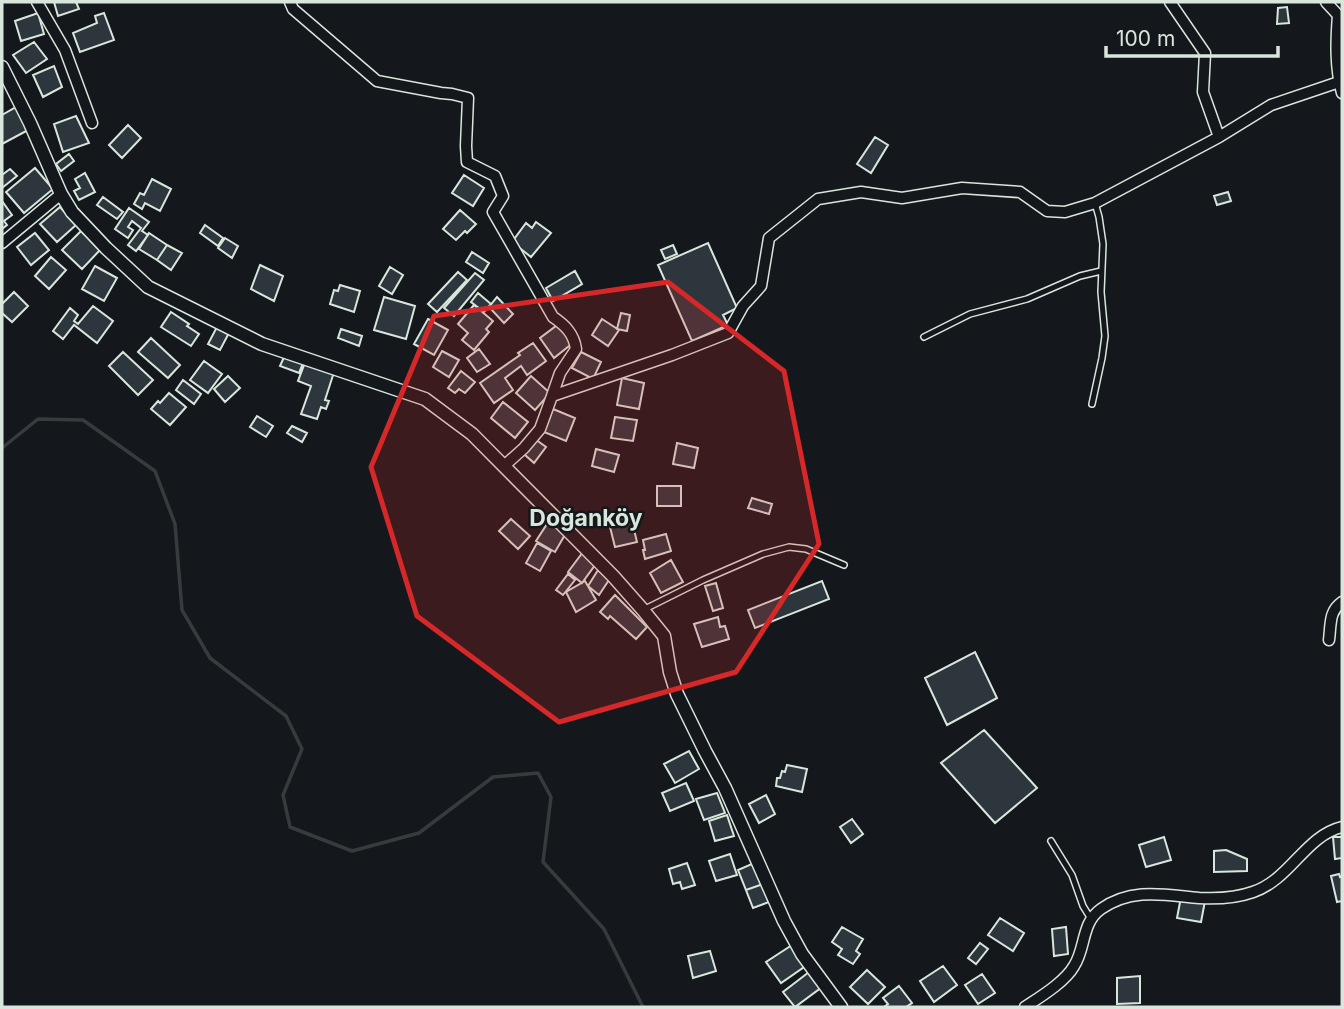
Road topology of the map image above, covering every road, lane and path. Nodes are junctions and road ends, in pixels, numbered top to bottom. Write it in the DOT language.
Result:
graph roads {
  1 [pos="37,2"];
  2 [pos="290,2"];
  3 [pos="1170,2"];
  4 [pos="1326,2"];
  5 [pos="1340,14"];
  6 [pos="2,67"];
  7 [pos="1341,87"];
  8 [pos="92,123"];
  9 [pos="1219,137"];
  10 [pos="61,194"];
  11 [pos="1095,203"];
  12 [pos="2,243"];
  13 [pos="1101,271"];
  14 [pos="923,337"];
  15 [pos="552,396"];
  16 [pos="1092,404"];
  17 [pos="504,466"];
  18 [pos="844,565"];
  19 [pos="1342,602"];
  20 [pos="643,610"];
  21 [pos="1329,640"];
  22 [pos="1342,827"];
  23 [pos="1051,841"];
  24 [pos="1091,919"];
  25 [pos="841,1007"];
  26 [pos="1025,1007"];
  1 -- 8 [label="street"];
  2 -- 15 [label="street"];
  3 -- 9 [label="street"];
  4 -- 5 [label="street"];
  5 -- 7 [label="street"];
  6 -- 10 [label="street"];
  7 -- 9 [label="street"];
  9 -- 11 [label="street"];
  10 -- 12 [label="street"];
  10 -- 17 [label="street"];
  11 -- 13 [label="lane"];
  11 -- 15 [label="street"];
  13 -- 14 [label="lane"];
  13 -- 16 [label="lane"];
  15 -- 17 [label="street"];
  17 -- 20 [label="street"];
  18 -- 20 [label="lane"];
  19 -- 21 [label="street"];
  20 -- 25 [label="street"];
  22 -- 24 [label="street"];
  23 -- 24 [label="lane"];
  24 -- 26 [label="street"];
}
